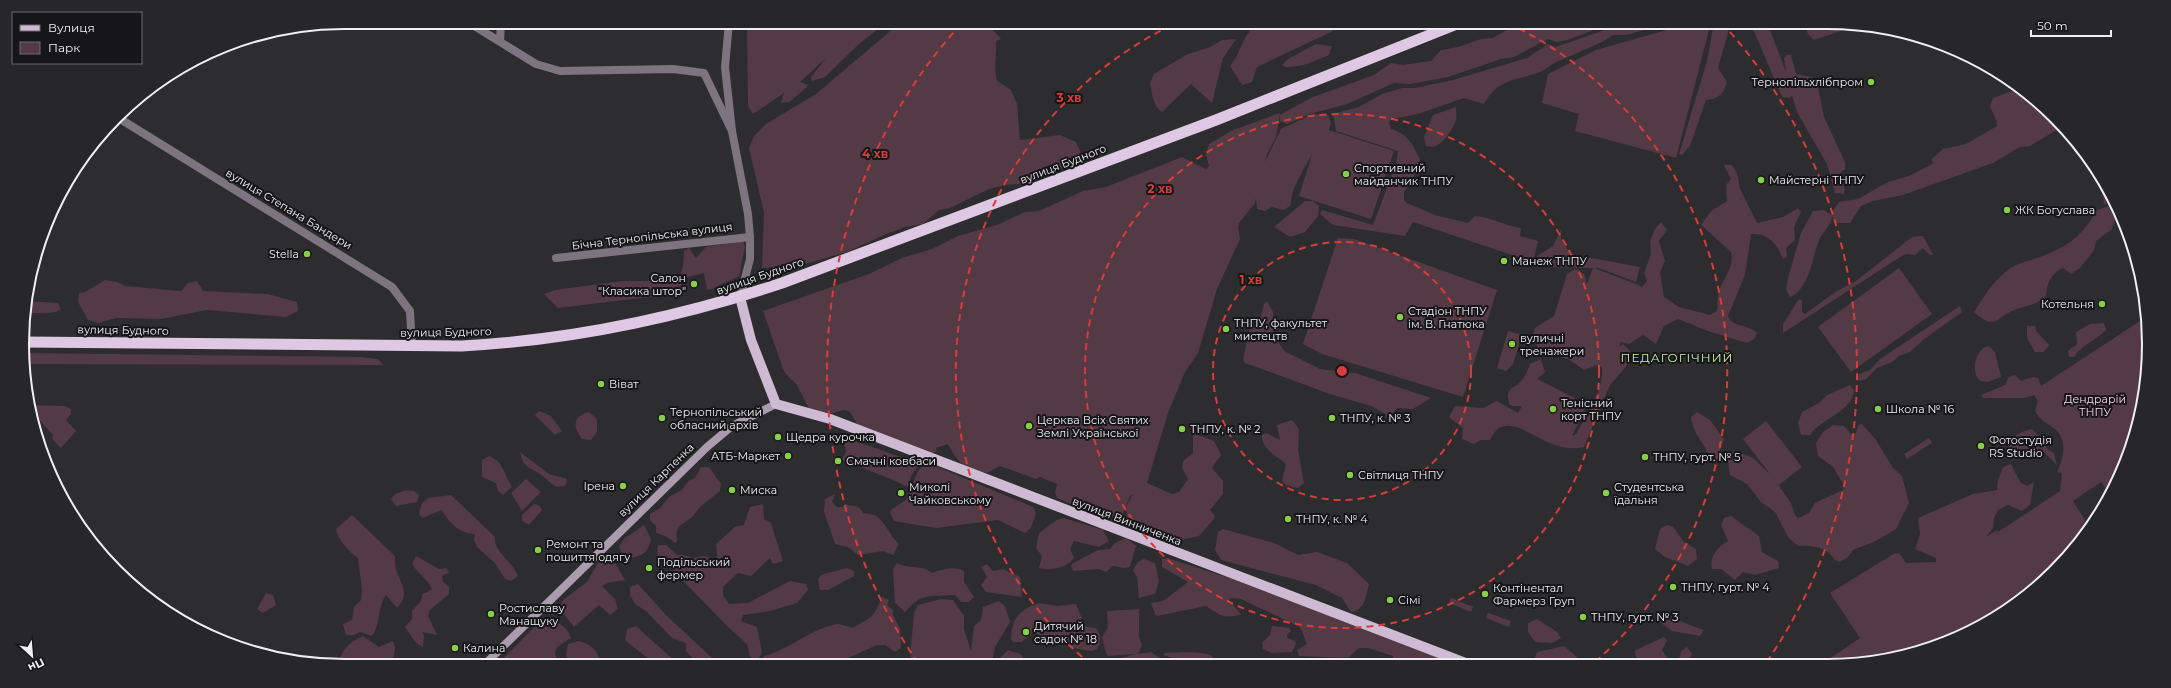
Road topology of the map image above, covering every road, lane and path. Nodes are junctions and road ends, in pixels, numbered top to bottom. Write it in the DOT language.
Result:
graph roads {
  1 [pos="480,29"];
  2 [pos="501,29"];
  3 [pos="728,29"];
  4 [pos="1444,29"];
  5 [pos="500,41"];
  6 [pos="122,120"];
  7 [pos="732,131"];
  8 [pos="750,237"];
  9 [pos="556,258"];
  10 [pos="740,297"];
  11 [pos="29,342"];
  12 [pos="412,346"];
  13 [pos="776,404"];
  14 [pos="489,659"];
  15 [pos="1455,659"];
  1 -- 5 [label="street"];
  2 -- 5 [label="street"];
  3 -- 7 [label="street"];
  4 -- 10 [label="highway, вулиця Будного"];
  5 -- 7 [label="street"];
  6 -- 12 [label="street, вулиця Степана Бандери"];
  7 -- 8 [label="street"];
  8 -- 9 [label="street, Бічна Тернопільська вулиця"];
  8 -- 10 [label="street"];
  10 -- 12 [label="highway, вулиця Будного"];
  10 -- 13 [label="main road"];
  11 -- 12 [label="highway, вулиця Будного"];
  13 -- 14 [label="main road, вулиця Карпенка"];
  13 -- 15 [label="main road, вулиця Винниченка"];
}
